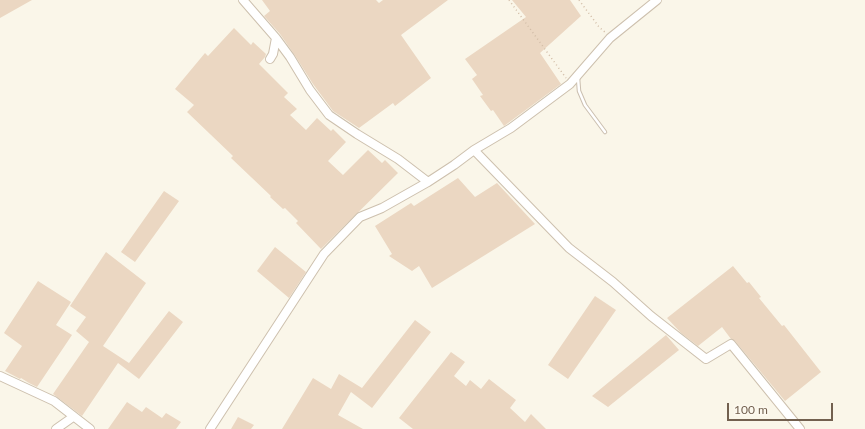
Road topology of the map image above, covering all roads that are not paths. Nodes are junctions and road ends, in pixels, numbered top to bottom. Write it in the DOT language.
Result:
graph roads {
  1 [pos="243,0"];
  2 [pos="657,0"];
  3 [pos="276,38"];
  4 [pos="270,59"];
  5 [pos="578,75"];
  6 [pos="605,132"];
  7 [pos="474,150"];
  8 [pos="428,182"];
  9 [pos="0,376"];
  10 [pos="73,417"];
  11 [pos="56,429"];
  12 [pos="90,429"];
  13 [pos="210,429"];
  14 [pos="800,429"];
  1 -- 3 [label="street"];
  2 -- 5 [label="street"];
  3 -- 4 [label="street"];
  3 -- 8 [label="street"];
  5 -- 6 [label="lane"];
  5 -- 7 [label="street"];
  7 -- 8 [label="street"];
  7 -- 14 [label="street"];
  8 -- 13 [label="street"];
  9 -- 10 [label="street"];
  10 -- 11 [label="street"];
  10 -- 12 [label="street"];
}
